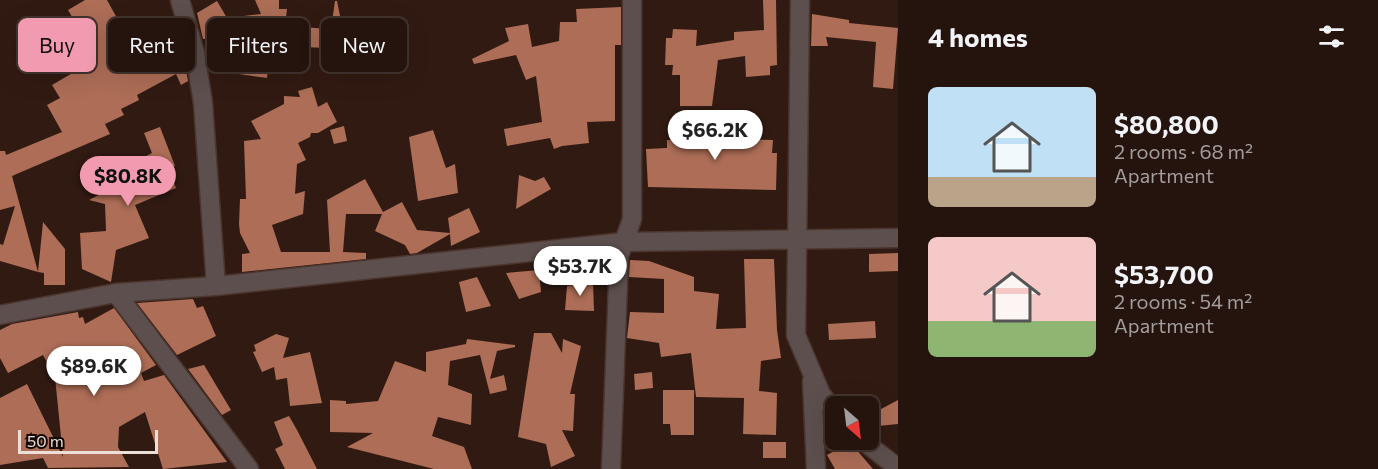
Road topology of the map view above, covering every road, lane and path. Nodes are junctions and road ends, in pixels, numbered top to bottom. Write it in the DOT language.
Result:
graph roads {
  1 [pos="180,0"];
  2 [pos="632,0"];
  3 [pos="800,0"];
  4 [pos="898,238"];
  5 [pos="796,240"];
  6 [pos="624,243"];
  7 [pos="216,286"];
  8 [pos="116,293"];
  9 [pos="0,315"];
  10 [pos="811,366"];
  11 [pos="825,399"];
  12 [pos="875,450"];
  13 [pos="898,468"];
  14 [pos="249,469"];
  15 [pos="610,469"];
  16 [pos="816,469"];
  1 -- 7 [label="street"];
  2 -- 6 [label="street"];
  3 -- 5 [label="street"];
  4 -- 5 [label="street"];
  5 -- 6 [label="street"];
  5 -- 10 [label="street"];
  6 -- 7 [label="street"];
  6 -- 15 [label="street"];
  7 -- 8 [label="street"];
  8 -- 9 [label="street"];
  8 -- 14 [label="street"];
  10 -- 11 [label="street"];
  10 -- 16 [label="street"];
  12 -- 13 [label="street"];
}
